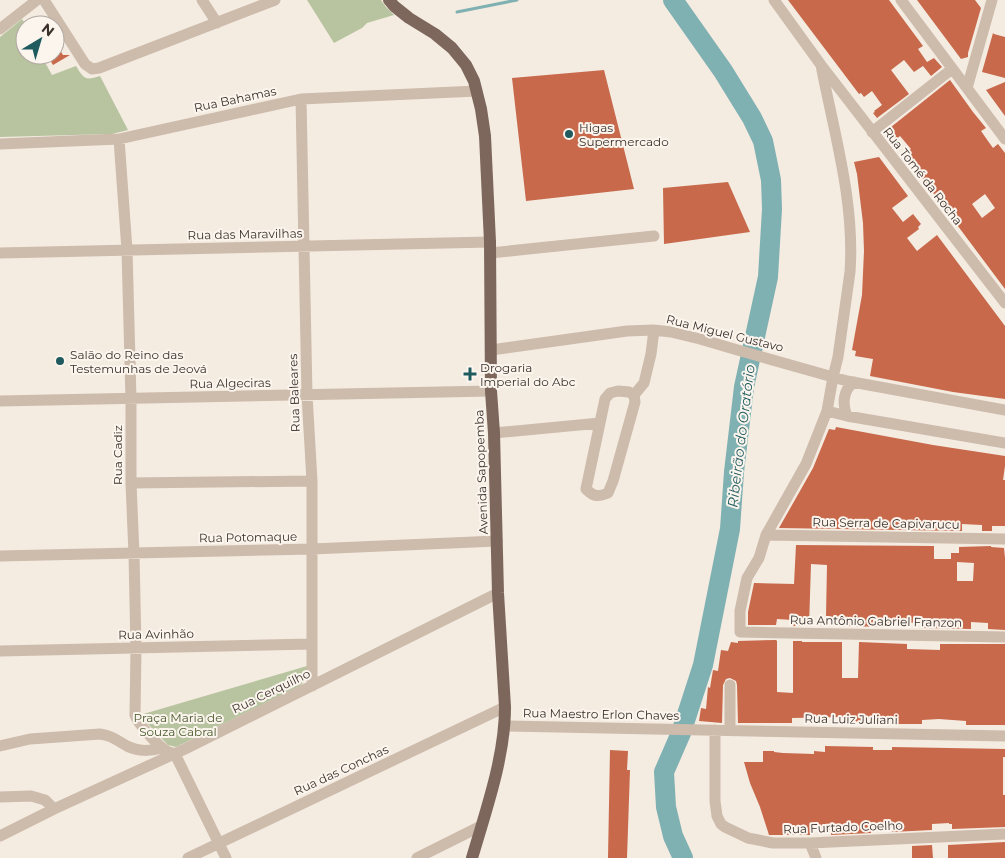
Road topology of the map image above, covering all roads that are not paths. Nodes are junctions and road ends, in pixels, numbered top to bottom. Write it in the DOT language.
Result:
graph roads {
  1 [pos="38,0"];
  2 [pos="44,0"];
  3 [pos="202,0"];
  4 [pos="275,0"];
  5 [pos="389,0"];
  6 [pos="774,0"];
  7 [pos="901,0"];
  8 [pos="992,0"];
  9 [pos="217,23"];
  10 [pos="0,29"];
  11 [pos="820,65"];
  12 [pos="952,69"];
  13 [pos="967,88"];
  14 [pos="477,91"];
  15 [pos="301,99"];
  16 [pos="872,132"];
  17 [pos="119,139"];
  18 [pos="1005,139"];
  19 [pos="0,144"];
  20 [pos="654,236"];
  21 [pos="304,246"];
  22 [pos="490,248"];
  23 [pos="127,250"];
  24 [pos="0,253"];
  25 [pos="1005,303"];
  26 [pos="654,330"];
  27 [pos="491,350"];
  28 [pos="833,377"];
  29 [pos="854,382"];
  30 [pos="491,391"];
  31 [pos="307,395"];
  32 [pos="634,395"];
  33 [pos="131,398"];
  34 [pos="0,401"];
  35 [pos="1005,410"];
  36 [pos="827,411"];
  37 [pos="847,416"];
  38 [pos="600,423"];
  39 [pos="494,433"];
  40 [pos="1005,443"];
  41 [pos="312,481"];
  42 [pos="131,483"];
  43 [pos="766,535"];
  44 [pos="1005,539"];
  45 [pos="497,541"];
  46 [pos="312,550"];
  47 [pos="134,554"];
  48 [pos="0,556"];
  49 [pos="498,594"];
  50 [pos="1005,637"];
  51 [pos="312,644"];
  52 [pos="136,648"];
  53 [pos="0,651"];
  54 [pos="730,685"];
  55 [pos="312,686"];
  56 [pos="505,707"];
  57 [pos="505,726"];
  58 [pos="696,730"];
  59 [pos="715,730"];
  60 [pos="730,730"];
  61 [pos="1005,736"];
  62 [pos="0,746"];
  63 [pos="163,748"];
  64 [pos="175,754"];
  65 [pos="0,797"];
  66 [pos="54,809"];
  67 [pos="482,826"];
  68 [pos="1005,834"];
  69 [pos="0,836"];
  70 [pos="219,843"];
  71 [pos="810,843"];
  72 [pos="188,858"];
  73 [pos="226,858"];
  74 [pos="417,858"];
  75 [pos="472,858"];
  76 [pos="816,858"];
  1 -- 10 [label="street"];
  2 -- 9 [label="street"];
  3 -- 9 [label="street"];
  4 -- 9 [label="street"];
  5 -- 14 [label="main road, Avenida Sapopemba"];
  6 -- 11 [label="street, Rua Tomé da Rocha"];
  7 -- 12 [label="street"];
  8 -- 13 [label="street"];
  11 -- 16 [label="street, Rua Tomé da Rocha"];
  11 -- 28 [label="street"];
  12 -- 13 [label="street"];
  12 -- 16 [label="street"];
  13 -- 18 [label="street"];
  14 -- 15 [label="street, Rua Bahamas"];
  14 -- 22 [label="main road, Avenida Sapopemba"];
  15 -- 17 [label="street, Rua Bahamas"];
  15 -- 21 [label="street, Rua Baleares"];
  16 -- 25 [label="street, Rua Tomé da Rocha"];
  17 -- 19 [label="street, Rua Bahamas"];
  17 -- 23 [label="street, Rua Cadiz"];
  20 -- 22 [label="street, Rua das Maravilhas"];
  21 -- 22 [label="street, Rua das Maravilhas"];
  21 -- 23 [label="street, Rua das Maravilhas"];
  21 -- 31 [label="street, Rua Baleares"];
  22 -- 27 [label="main road, Avenida Sapopemba"];
  23 -- 24 [label="street, Rua das Maravilhas"];
  23 -- 33 [label="street, Rua Cadiz"];
  26 -- 27 [label="street, Rua Miguel Gustavo"];
  26 -- 28 [label="street, Rua Miguel Gustavo"];
  26 -- 32 [label="street"];
  27 -- 30 [label="main road, Avenida Sapopemba"];
  28 -- 29 [label="street, Rua Miguel Gustavo"];
  28 -- 36 [label="street"];
  29 -- 35 [label="street, Rua Miguel Gustavo"];
  29 -- 37 [label="street"];
  30 -- 31 [label="street, Rua Algeciras"];
  30 -- 39 [label="main road, Avenida Sapopemba"];
  31 -- 33 [label="street, Rua Algeciras"];
  31 -- 41 [label="street, Rua Baleares"];
  32 -- 38 [label="street"];
  32 -- 38 [label="street"];
  33 -- 34 [label="street, Rua Algeciras"];
  33 -- 42 [label="street, Rua Cadiz"];
  36 -- 37 [label="street"];
  36 -- 43 [label="street"];
  37 -- 40 [label="street"];
  38 -- 39 [label="street"];
  39 -- 45 [label="main road, Avenida Sapopemba"];
  41 -- 42 [label="street"];
  41 -- 46 [label="street, Rua Baleares"];
  42 -- 47 [label="street, Rua Cadiz"];
  43 -- 44 [label="street, Rua Serra de Capivarucu"];
  43 -- 50 [label="street, Rua Antônio Gabriel Franzon"];
  45 -- 46 [label="street, Rua Potomaque"];
  45 -- 49 [label="main road, Avenida Sapopemba"];
  46 -- 47 [label="street, Rua Potomaque"];
  46 -- 51 [label="street, Rua Baleares"];
  47 -- 48 [label="street, Rua Potomaque"];
  47 -- 52 [label="street, Rua Cadiz"];
  49 -- 55 [label="street, Rua Cerquilho"];
  49 -- 56 [label="main road, Avenida Sapopemba"];
  51 -- 52 [label="street, Rua Avinhão"];
  51 -- 55 [label="street, Rua Baleares"];
  52 -- 53 [label="street, Rua Avinhão"];
  52 -- 63 [label="street, Rua Cadiz"];
  54 -- 60 [label="street"];
  55 -- 64 [label="street, Rua Cerquilho"];
  56 -- 57 [label="main road, Avenida Sapopemba"];
  56 -- 70 [label="street, Rua das Conchas"];
  57 -- 58 [label="street, Rua Maestro Erlon Chaves"];
  57 -- 67 [label="main road, Avenida Sapopemba"];
  58 -- 59 [label="street, Rua Luiz Juliani"];
  59 -- 60 [label="street, Rua Luiz Juliani"];
  59 -- 71 [label="street, Rua Furtado Coelho"];
  60 -- 61 [label="street, Rua Luiz Juliani"];
  62 -- 63 [label="street"];
  63 -- 64 [label="street, Rua Cadiz"];
  64 -- 66 [label="street, Rua Cerquilho"];
  64 -- 70 [label="street"];
  65 -- 66 [label="street"];
  66 -- 69 [label="street, Rua Cerquilho"];
  67 -- 74 [label="street"];
  67 -- 75 [label="main road, Avenida Sapopemba"];
  68 -- 71 [label="street, Rua Furtado Coelho"];
  70 -- 72 [label="street, Rua das Conchas"];
  70 -- 73 [label="street"];
  71 -- 76 [label="street"];
}
